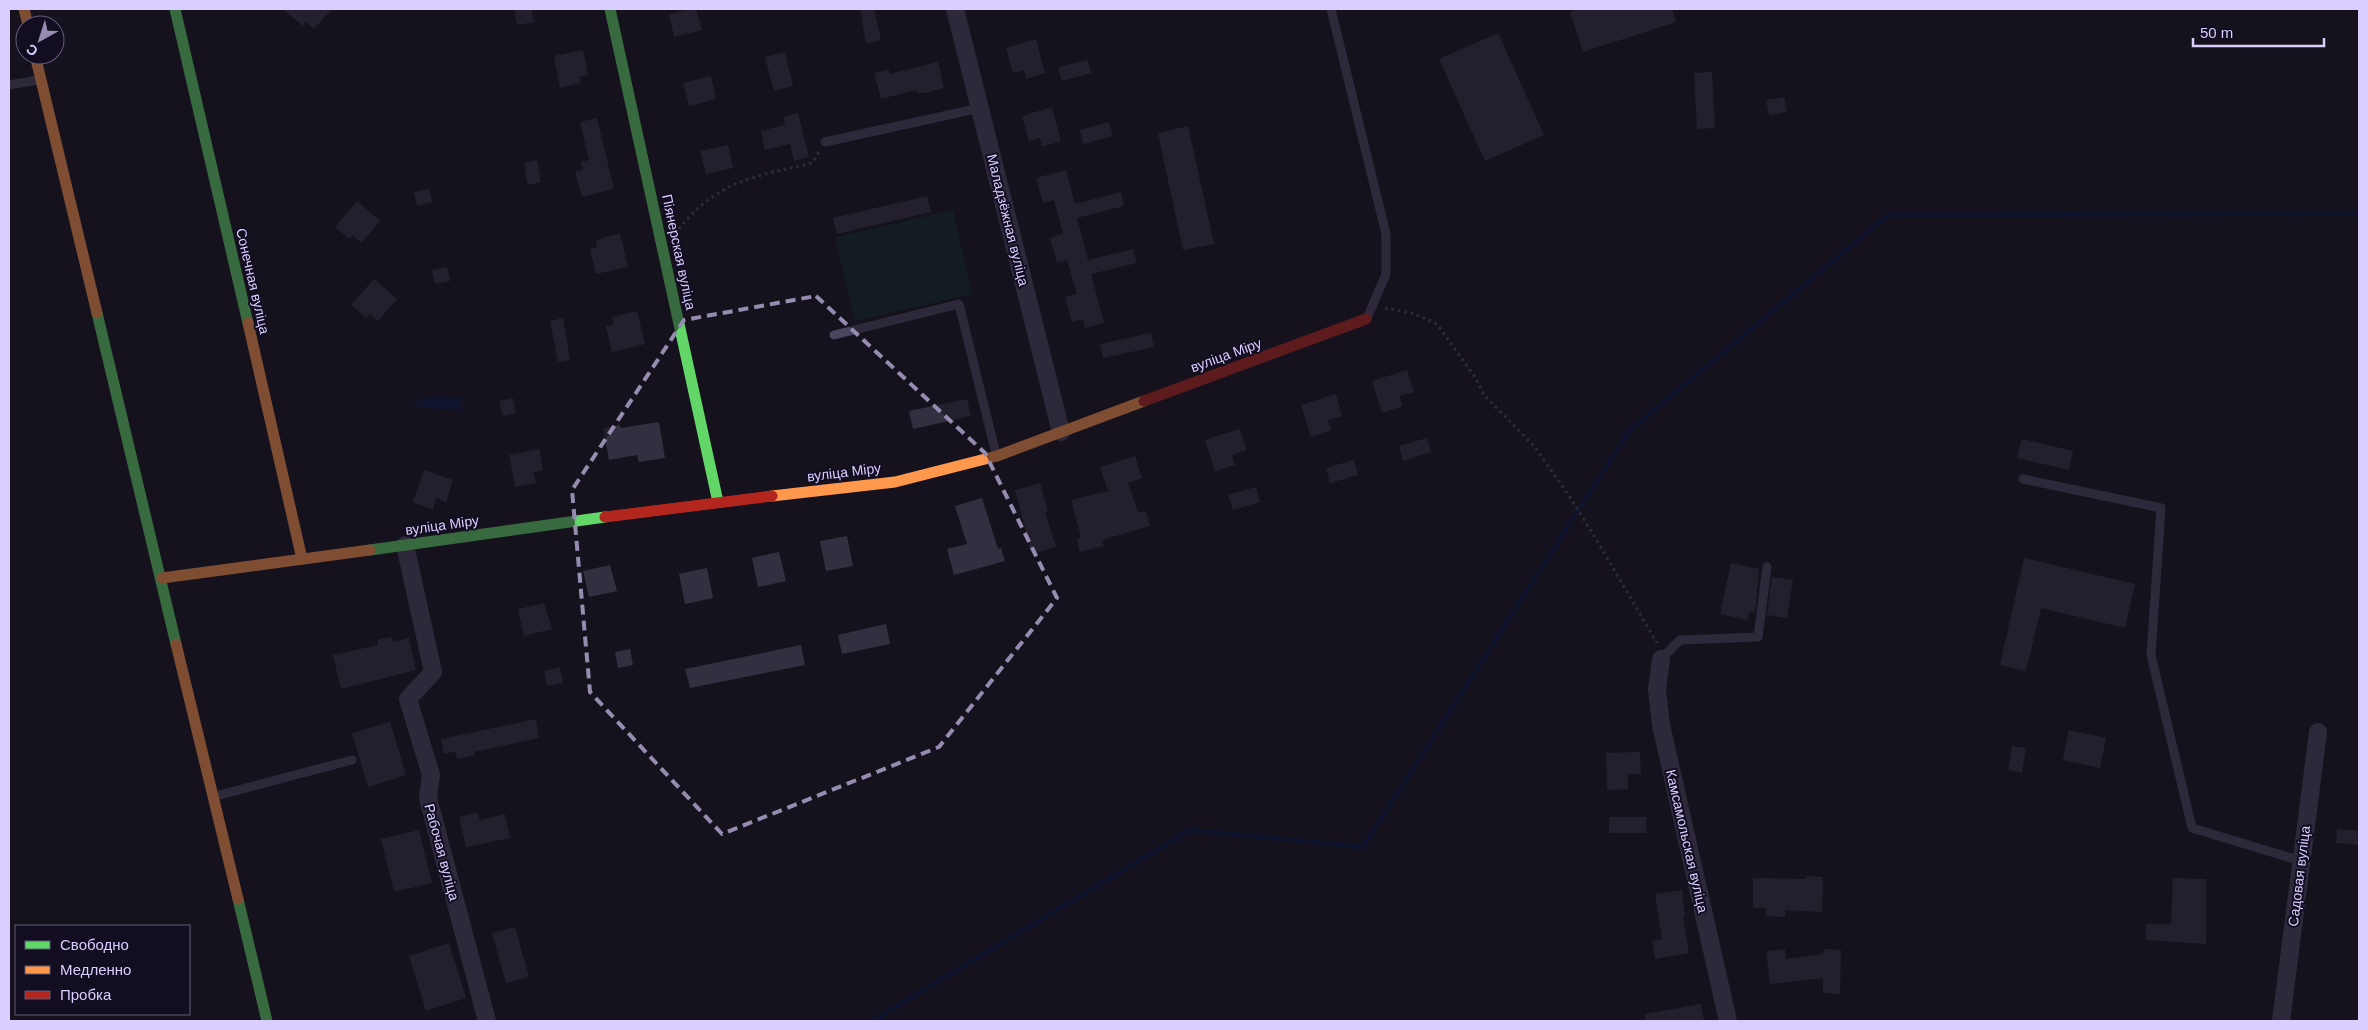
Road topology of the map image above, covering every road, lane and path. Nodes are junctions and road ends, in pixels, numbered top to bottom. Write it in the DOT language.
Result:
graph roads {
  1 [pos="175,9"];
  2 [pos="610,9"];
  3 [pos="955,9"];
  4 [pos="1331,9"];
  5 [pos="38,65"];
  6 [pos="41,79"];
  7 [pos="9,85"];
  8 [pos="980,108"];
  9 [pos="825,142"];
  10 [pos="664,253"];
  11 [pos="1372,305"];
  12 [pos="1366,319"];
  13 [pos="834,334"];
  14 [pos="1061,432"];
  15 [pos="997,456"];
  16 [pos="2023,479"];
  17 [pos="718,502"];
  18 [pos="405,545"];
  19 [pos="302,559"];
  20 [pos="1767,567"];
  21 [pos="162,578"];
  22 [pos="1661,659"];
  23 [pos="2318,732"];
  24 [pos="352,760"];
  25 [pos="213,797"];
  26 [pos="2301,861"];
  27 [pos="267,1021"];
  28 [pos="487,1021"];
  29 [pos="1728,1021"];
  30 [pos="2281,1021"];
  1 -- 19 [label="street, Сонечная вуліца"];
  2 -- 10 [label="street, Піянерская вуліца"];
  3 -- 8 [label="street, Маладзёжная вуліца"];
  4 -- 11 [label="lane"];
  5 -- 6 [label="street"];
  6 -- 7 [label="lane"];
  6 -- 21 [label="street"];
  8 -- 9 [label="lane"];
  8 -- 14 [label="street, Маладзёжная вуліца"];
  9 -- 10 [label="path"];
  10 -- 17 [label="street, Піянерская вуліца"];
  11 -- 12 [label="lane"];
  11 -- 22 [label="path"];
  12 -- 14 [label="street, вуліца Міру"];
  13 -- 15 [label="lane"];
  14 -- 15 [label="street, вуліца Міру"];
  15 -- 17 [label="street, вуліца Міру"];
  16 -- 26 [label="lane"];
  17 -- 18 [label="street, вуліца Міру"];
  18 -- 19 [label="street, вуліца Міру"];
  18 -- 28 [label="street, Рабочая вуліца"];
  19 -- 21 [label="street, вуліца Міру"];
  20 -- 22 [label="lane"];
  21 -- 25 [label="street"];
  22 -- 29 [label="street, Камсамольская вуліца"];
  23 -- 26 [label="street, Садовая вуліца"];
  24 -- 25 [label="lane"];
  25 -- 27 [label="street"];
  26 -- 30 [label="street, Садовая вуліца"];
}
